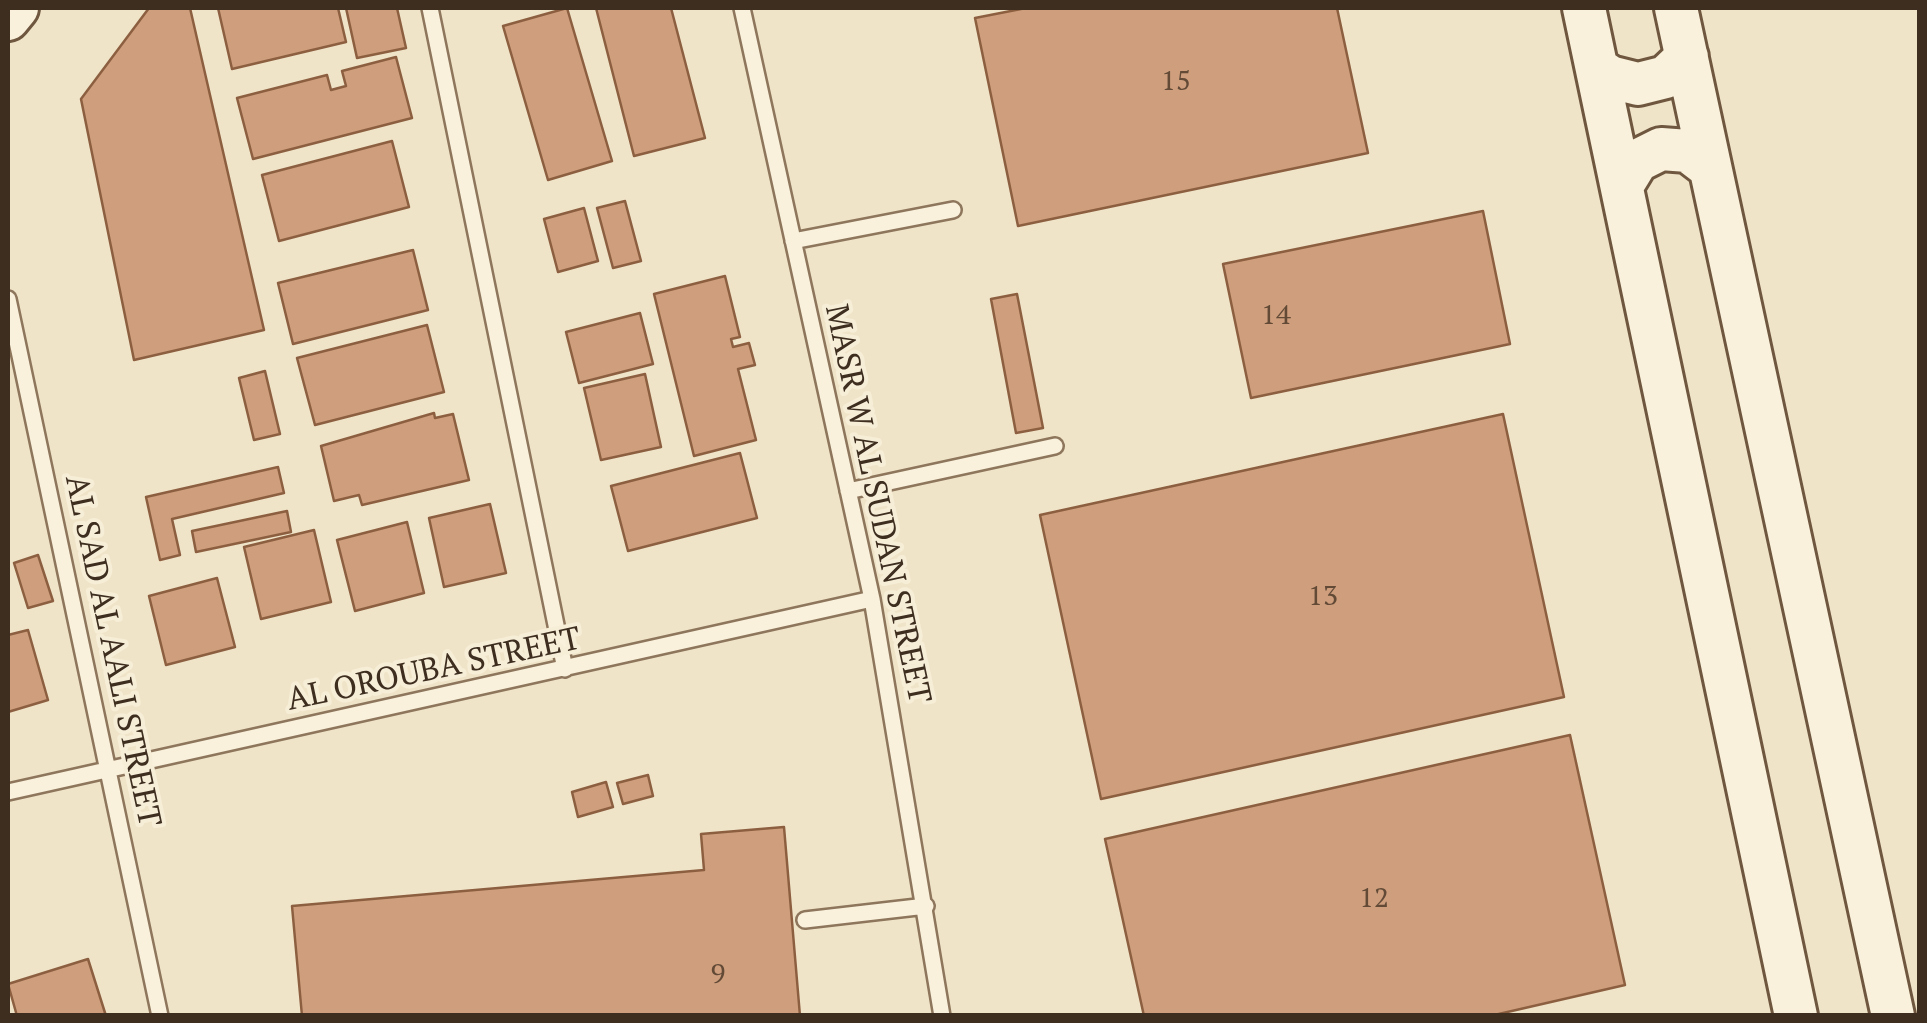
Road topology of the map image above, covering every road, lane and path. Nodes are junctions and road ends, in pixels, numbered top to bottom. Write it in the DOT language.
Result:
graph roads {
  1 [pos="17,8"];
  2 [pos="430,8"];
  3 [pos="742,8"];
  4 [pos="1584,8"];
  5 [pos="1676,8"];
  6 [pos="8,20"];
  7 [pos="1687,57"];
  8 [pos="1598,69"];
  9 [pos="1709,167"];
  10 [pos="1622,184"];
  11 [pos="954,210"];
  12 [pos="793,241"];
  13 [pos="8,298"];
  14 [pos="1055,446"];
  15 [pos="848,491"];
  16 [pos="872,599"];
  17 [pos="565,669"];
  18 [pos="110,769"];
  19 [pos="8,792"];
  20 [pos="926,906"];
  21 [pos="805,920"];
  22 [pos="160,1016"];
  23 [pos="942,1016"];
  24 [pos="1796,1016"];
  25 [pos="1893,1016"];
  1 -- 6 [label="street"];
  2 -- 17 [label="lane"];
  3 -- 12 [label="lane, MASR W AL SUDAN STREET"];
  4 -- 8 [label="street"];
  5 -- 7 [label="street"];
  7 -- 8 [label="street"];
  7 -- 9 [label="street"];
  8 -- 10 [label="street"];
  9 -- 10 [label="street"];
  9 -- 25 [label="street"];
  10 -- 24 [label="street"];
  11 -- 12 [label="lane"];
  12 -- 15 [label="lane, MASR W AL SUDAN STREET"];
  13 -- 18 [label="lane, AL SAD AL AALI STREET"];
  14 -- 15 [label="lane"];
  15 -- 16 [label="lane, MASR W AL SUDAN STREET"];
  16 -- 17 [label="lane, AL OROUBA STREET"];
  16 -- 20 [label="lane, MASR W AL SUDAN STREET"];
  17 -- 18 [label="lane, AL OROUBA STREET"];
  18 -- 19 [label="lane, AL OROUBA STREET"];
  18 -- 22 [label="lane, AL SAD AL AALI STREET"];
  20 -- 21 [label="lane"];
  20 -- 23 [label="lane, MASR W AL SUDAN STREET"];
}
